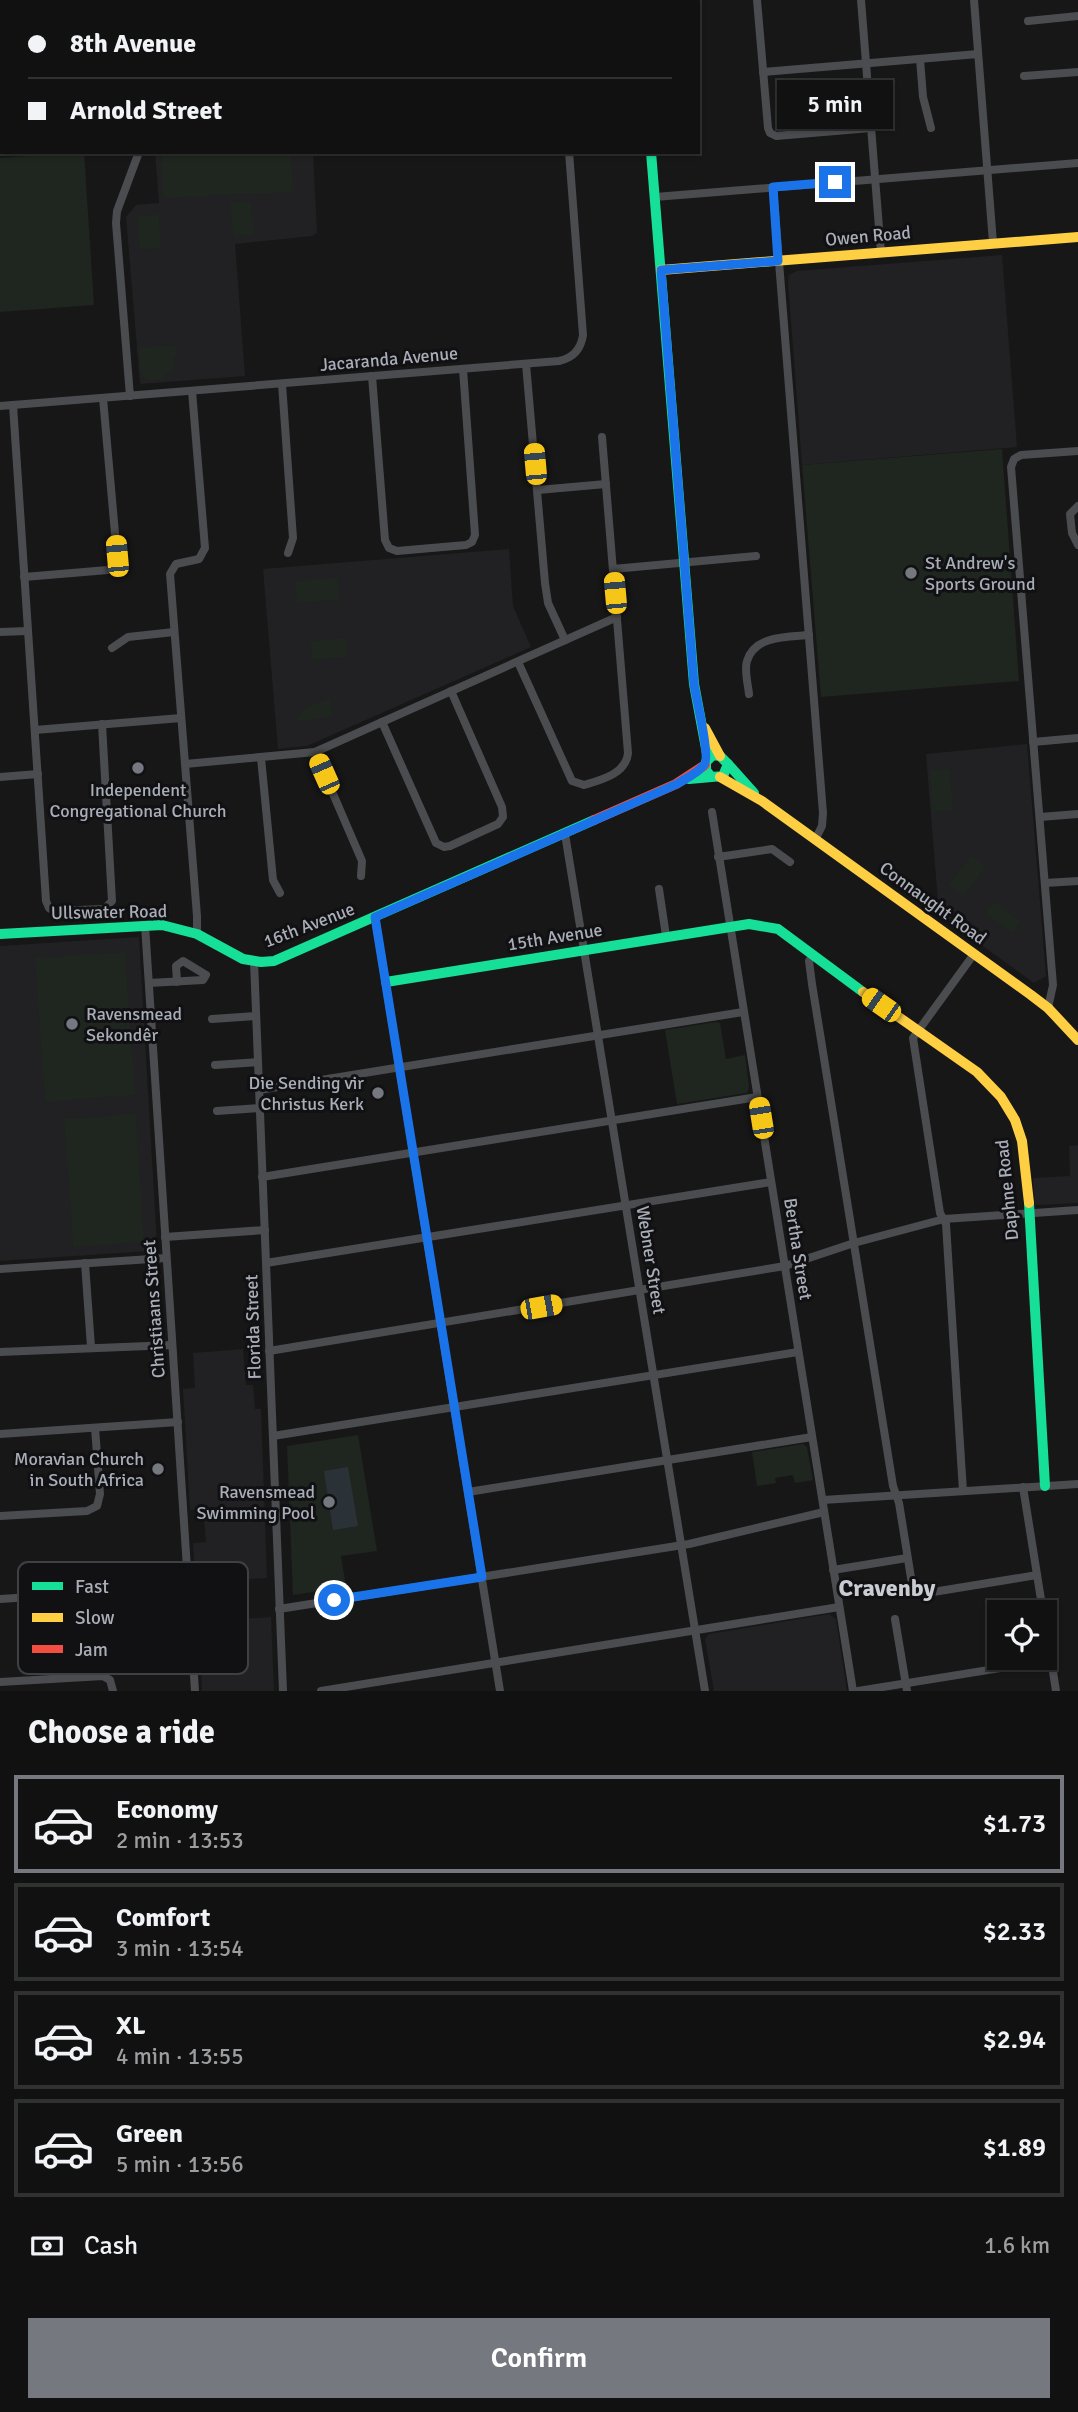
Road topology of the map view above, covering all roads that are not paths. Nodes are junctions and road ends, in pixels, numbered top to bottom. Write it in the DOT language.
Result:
graph roads {
  1 [pos="757,0"];
  2 [pos="861,0"];
  3 [pos="974,0"];
  4 [pos="1078,16"];
  5 [pos="1028,21"];
  6 [pos="978,54"];
  7 [pos="920,59"];
  8 [pos="866,63"];
  9 [pos="763,72"];
  10 [pos="1078,72"];
  11 [pos="1024,76"];
  12 [pos="871,128"];
  13 [pos="931,128"];
  14 [pos="138,154"];
  15 [pos="569,154"];
  16 [pos="651,154"];
  17 [pos="1078,163"];
  18 [pos="987,170"];
  19 [pos="876,180"];
  20 [pos="773,187"];
  21 [pos="655,197"];
  22 [pos="1078,237"];
  23 [pos="993,243"];
  24 [pos="881,253"];
  25 [pos="778,261"];
  26 [pos="661,270"];
  27 [pos="526,364"];
  28 [pos="463,369"];
  29 [pos="372,376"];
  30 [pos="282,384"];
  31 [pos="192,391"];
  32 [pos="130,396"];
  33 [pos="103,398"];
  34 [pos="13,405"];
  35 [pos="0,406"];
  36 [pos="602,437"];
  37 [pos="1078,451"];
  38 [pos="606,484"];
  39 [pos="538,489"];
  40 [pos="1078,506"];
  41 [pos="1078,545"];
  42 [pos="288,554"];
  43 [pos="756,556"];
  44 [pos="684,562"];
  45 [pos="613,569"];
  46 [pos="24,577"];
  47 [pos="617,617"];
  48 [pos="28,631"];
  49 [pos="0,632"];
  50 [pos="174,632"];
  51 [pos="809,635"];
  52 [pos="565,640"];
  53 [pos="112,648"];
  54 [pos="518,662"];
  55 [pos="451,691"];
  56 [pos="749,694"];
  57 [pos="181,718"];
  58 [pos="700,719"];
  59 [pos="382,722"];
  60 [pos="102,724"];
  61 [pos="35,730"];
  62 [pos="1078,738"];
  63 [pos="1033,742"];
  64 [pos="315,752"];
  65 [pos="261,758"];
  66 [pos="724,760"];
  67 [pos="706,762"];
  68 [pos="185,764"];
  69 [pos="38,774"];
  70 [pos="0,777"];
  71 [pos="716,777"];
  72 [pos="682,781"];
  73 [pos="762,801"];
  74 [pos="712,812"];
  75 [pos="1078,814"];
  76 [pos="1040,817"];
  77 [pos="565,834"];
  78 [pos="815,839"];
  79 [pos="718,857"];
  80 [pos="790,862"];
  81 [pos="361,876"];
  82 [pos="1078,881"];
  83 [pos="1045,883"];
  84 [pos="659,889"];
  85 [pos="280,893"];
  86 [pos="375,917"];
  87 [pos="145,925"];
  88 [pos="730,927"];
  89 [pos="0,934"];
  90 [pos="197,934"];
  91 [pos="666,936"];
  92 [pos="585,950"];
  93 [pos="974,954"];
  94 [pos="813,955"];
  95 [pos="254,961"];
  96 [pos="177,982"];
  97 [pos="386,982"];
  98 [pos="149,983"];
  99 [pos="1048,1009"];
  100 [pos="743,1012"];
  101 [pos="256,1016"];
  102 [pos="212,1018"];
  103 [pos="918,1031"];
  104 [pos="599,1035"];
  105 [pos="1078,1040"];
  106 [pos="258,1062"];
  107 [pos="215,1065"];
  108 [pos="400,1068"];
  109 [pos="259,1090"];
  110 [pos="758,1097"];
  111 [pos="260,1108"];
  112 [pos="217,1111"];
  113 [pos="613,1120"];
  114 [pos="413,1152"];
  115 [pos="262,1177"];
  116 [pos="771,1182"];
  117 [pos="626,1205"];
  118 [pos="1078,1210"];
  119 [pos="1029,1213"];
  120 [pos="944,1219"];
  121 [pos="265,1230"];
  122 [pos="165,1237"];
  123 [pos="427,1237"];
  124 [pos="854,1243"];
  125 [pos="166,1258"];
  126 [pos="85,1263"];
  127 [pos="266,1263"];
  128 [pos="785,1266"];
  129 [pos="0,1269"];
  130 [pos="640,1290"];
  131 [pos="441,1324"];
  132 [pos="172,1345"];
  133 [pos="91,1348"];
  134 [pos="269,1351"];
  135 [pos="0,1352"];
  136 [pos="798,1352"];
  137 [pos="654,1376"];
  138 [pos="454,1407"];
  139 [pos="178,1422"];
  140 [pos="95,1428"];
  141 [pos="0,1434"];
  142 [pos="273,1436"];
  143 [pos="813,1437"];
  144 [pos="668,1460"];
  145 [pos="1078,1484"];
  146 [pos="1045,1486"];
  147 [pos="1023,1488"];
  148 [pos="963,1491"];
  149 [pos="468,1492"];
  150 [pos="896,1496"];
  151 [pos="823,1500"];
  152 [pos="824,1512"];
  153 [pos="0,1516"];
  154 [pos="681,1545"];
  155 [pos="908,1558"];
  156 [pos="187,1562"];
  157 [pos="834,1570"];
  158 [pos="1037,1575"];
  159 [pos="482,1577"];
  160 [pos="18,1599"];
  161 [pos="0,1600"];
  162 [pos="1041,1600"];
  163 [pos="839,1607"];
  164 [pos="279,1609"];
  165 [pos="895,1619"];
  166 [pos="695,1630"];
  167 [pos="496,1663"];
  168 [pos="997,1670"];
  169 [pos="1053,1670"];
  170 [pos="0,1682"];
  171 [pos="906,1687"];
  172 [pos="113,1691"];
  173 [pos="282,1691"];
  174 [pos="321,1691"];
  175 [pos="500,1691"];
  176 [pos="705,1691"];
  177 [pos="853,1691"];
  178 [pos="859,1691"];
  179 [pos="1056,1691"];
  1 -- 9 [label="street"];
  2 -- 8 [label="street"];
  3 -- 6 [label="street"];
  4 -- 5 [label="street"];
  6 -- 7 [label="street"];
  6 -- 18 [label="street"];
  7 -- 8 [label="street"];
  7 -- 13 [label="street"];
  8 -- 9 [label="street"];
  8 -- 12 [label="street"];
  9 -- 12 [label="street"];
  10 -- 11 [label="street"];
  12 -- 19 [label="street"];
  14 -- 32 [label="street"];
  15 -- 27 [label="street, Jacaranda Avenue"];
  16 -- 21 [label="street, Connaught Road"];
  17 -- 18 [label="street"];
  18 -- 19 [label="street"];
  18 -- 23 [label="street"];
  19 -- 20 [label="street"];
  19 -- 24 [label="street"];
  20 -- 21 [label="street"];
  20 -- 25 [label="street"];
  21 -- 26 [label="street, Connaught Road"];
  22 -- 23 [label="street, Owen Road"];
  23 -- 24 [label="street, Owen Road"];
  24 -- 25 [label="street, Owen Road"];
  25 -- 26 [label="street, Owen Road"];
  25 -- 51 [label="street"];
  26 -- 44 [label="street, Connaught Road"];
  27 -- 28 [label="street, Jacaranda Avenue"];
  27 -- 39 [label="street"];
  28 -- 29 [label="street, Jacaranda Avenue"];
  28 -- 29 [label="street"];
  29 -- 30 [label="street, Jacaranda Avenue"];
  30 -- 31 [label="street, Jacaranda Avenue"];
  30 -- 42 [label="street"];
  31 -- 32 [label="street, Jacaranda Avenue"];
  31 -- 50 [label="street"];
  32 -- 33 [label="street, Jacaranda Avenue"];
  33 -- 34 [label="street, Jacaranda Avenue"];
  33 -- 46 [label="street"];
  34 -- 35 [label="street, Jacaranda Avenue"];
  34 -- 46 [label="street"];
  36 -- 38 [label="street"];
  37 -- 63 [label="street"];
  38 -- 39 [label="street"];
  38 -- 45 [label="street"];
  39 -- 52 [label="street"];
  40 -- 41 [label="street"];
  43 -- 44 [label="street"];
  44 -- 45 [label="street"];
  44 -- 58 [label="street, Connaught Road"];
  45 -- 47 [label="street"];
  46 -- 48 [label="street"];
  47 -- 52 [label="street"];
  47 -- 54 [label="street"];
  48 -- 49 [label="street"];
  48 -- 61 [label="street"];
  50 -- 53 [label="street"];
  50 -- 57 [label="street"];
  51 -- 56 [label="street"];
  51 -- 78 [label="street"];
  52 -- 54 [label="street"];
  54 -- 55 [label="street"];
  55 -- 59 [label="street"];
  55 -- 59 [label="street"];
  57 -- 60 [label="street"];
  57 -- 68 [label="street"];
  58 -- 66 [label="street, Connaught Road"];
  58 -- 67 [label="street, Connaught Road"];
  59 -- 64 [label="street"];
  60 -- 61 [label="street"];
  60 -- 69 [label="street"];
  61 -- 69 [label="street"];
  62 -- 63 [label="street"];
  63 -- 76 [label="street"];
  64 -- 65 [label="street"];
  64 -- 81 [label="street"];
  65 -- 68 [label="street"];
  65 -- 85 [label="street"];
  66 -- 67 [label="street"];
  66 -- 71 [label="street"];
  66 -- 73 [label="street, Connaught Road"];
  67 -- 71 [label="street"];
  67 -- 72 [label="street, 16th Avenue"];
  68 -- 90 [label="street"];
  69 -- 70 [label="street"];
  71 -- 72 [label="street, 16th Avenue"];
  71 -- 73 [label="street, Connaught Road"];
  72 -- 77 [label="street, 16th Avenue"];
  73 -- 78 [label="street, Connaught Road"];
  74 -- 79 [label="street, Bertha Street"];
  75 -- 76 [label="street"];
  76 -- 83 [label="street"];
  77 -- 86 [label="street, 16th Avenue"];
  77 -- 92 [label="street, Webner Street"];
  78 -- 93 [label="street, Connaught Road"];
  79 -- 80 [label="street"];
  79 -- 88 [label="street, Bertha Street"];
  82 -- 83 [label="street"];
  83 -- 99 [label="street"];
  84 -- 91 [label="street"];
  86 -- 95 [label="street, 16th Avenue"];
  86 -- 97 [label="street"];
  87 -- 89 [label="street, Ullswater Road"];
  87 -- 90 [label="street, Ullswater Road"];
  87 -- 98 [label="street, Christiaans Street"];
  88 -- 91 [label="street, 15th Avenue"];
  88 -- 94 [label="street, Daphne Road"];
  88 -- 100 [label="street, Bertha Street"];
  90 -- 95 [label="street, Ullswater Road"];
  91 -- 92 [label="street, 15th Avenue"];
  92 -- 97 [label="street, 15th Avenue"];
  92 -- 104 [label="street, Webner Street"];
  93 -- 99 [label="street, Connaught Road"];
  93 -- 103 [label="street"];
  94 -- 103 [label="street, Daphne Road"];
  94 -- 124 [label="street"];
  95 -- 101 [label="street, Florida Street"];
  96 -- 98 [label="street"];
  97 -- 108 [label="street"];
  98 -- 122 [label="street, Christiaans Street"];
  99 -- 105 [label="street, Connaught Road"];
  100 -- 104 [label="street"];
  100 -- 110 [label="street, Bertha Street"];
  101 -- 102 [label="street"];
  101 -- 106 [label="street, Florida Street"];
  103 -- 119 [label="street, Daphne Road"];
  103 -- 120 [label="street"];
  104 -- 108 [label="street"];
  104 -- 113 [label="street, Webner Street"];
  106 -- 107 [label="street"];
  106 -- 109 [label="street, Florida Street"];
  108 -- 109 [label="street"];
  108 -- 114 [label="street"];
  109 -- 111 [label="street, Florida Street"];
  110 -- 113 [label="street"];
  110 -- 116 [label="street, Bertha Street"];
  111 -- 112 [label="street"];
  111 -- 115 [label="street, Florida Street"];
  113 -- 114 [label="street"];
  113 -- 117 [label="street, Webner Street"];
  114 -- 115 [label="street"];
  114 -- 123 [label="street"];
  115 -- 121 [label="street, Florida Street"];
  116 -- 117 [label="street"];
  116 -- 128 [label="street, Bertha Street"];
  117 -- 123 [label="street"];
  117 -- 130 [label="street, Webner Street"];
  118 -- 119 [label="street"];
  119 -- 120 [label="street"];
  119 -- 146 [label="street, Daphne Road"];
  120 -- 124 [label="street"];
  120 -- 148 [label="street"];
  121 -- 122 [label="street"];
  121 -- 127 [label="street, Florida Street"];
  122 -- 125 [label="street, Christiaans Street"];
  123 -- 127 [label="street"];
  123 -- 131 [label="street"];
  124 -- 128 [label="street"];
  124 -- 150 [label="street"];
  125 -- 126 [label="street"];
  125 -- 132 [label="street, Christiaans Street"];
  126 -- 129 [label="street"];
  126 -- 133 [label="street"];
  127 -- 134 [label="street, Florida Street"];
  128 -- 130 [label="street"];
  128 -- 136 [label="street, Bertha Street"];
  130 -- 131 [label="street"];
  130 -- 137 [label="street, Webner Street"];
  131 -- 134 [label="street"];
  131 -- 138 [label="street"];
  132 -- 133 [label="street"];
  132 -- 139 [label="street, Christiaans Street"];
  133 -- 135 [label="street"];
  134 -- 142 [label="street, Florida Street"];
  136 -- 137 [label="street"];
  136 -- 143 [label="street, Bertha Street"];
  137 -- 138 [label="street"];
  137 -- 144 [label="street, Webner Street"];
  138 -- 142 [label="street"];
  138 -- 149 [label="street"];
  139 -- 140 [label="street"];
  139 -- 156 [label="street, Christiaans Street"];
  140 -- 141 [label="street"];
  140 -- 153 [label="street"];
  142 -- 164 [label="street, Florida Street"];
  143 -- 144 [label="street"];
  143 -- 151 [label="street, Bertha Street"];
  144 -- 149 [label="street"];
  144 -- 154 [label="street, Webner Street"];
  145 -- 146 [label="street"];
  146 -- 147 [label="street"];
  147 -- 148 [label="street"];
  147 -- 158 [label="street"];
  148 -- 150 [label="street"];
  149 -- 159 [label="street"];
  150 -- 151 [label="street"];
  150 -- 155 [label="street"];
  151 -- 152 [label="street, Bertha Street"];
  152 -- 154 [label="street"];
  152 -- 157 [label="street, Bertha Street"];
  154 -- 159 [label="street"];
  154 -- 166 [label="street, Webner Street"];
  155 -- 157 [label="street"];
  155 -- 158 [label="street"];
  157 -- 163 [label="street, Bertha Street"];
  158 -- 162 [label="street"];
  159 -- 164 [label="street"];
  159 -- 167 [label="street"];
  160 -- 161 [label="street"];
  163 -- 166 [label="street"];
  163 -- 177 [label="street, Bertha Street"];
  164 -- 173 [label="street, Florida Street"];
  165 -- 171 [label="street"];
  166 -- 167 [label="street"];
  166 -- 176 [label="street, Webner Street"];
  167 -- 174 [label="street"];
  167 -- 175 [label="street"];
  168 -- 171 [label="street"];
  169 -- 179 [label="street"];
  170 -- 172 [label="street"];
  171 -- 178 [label="street"];
}
